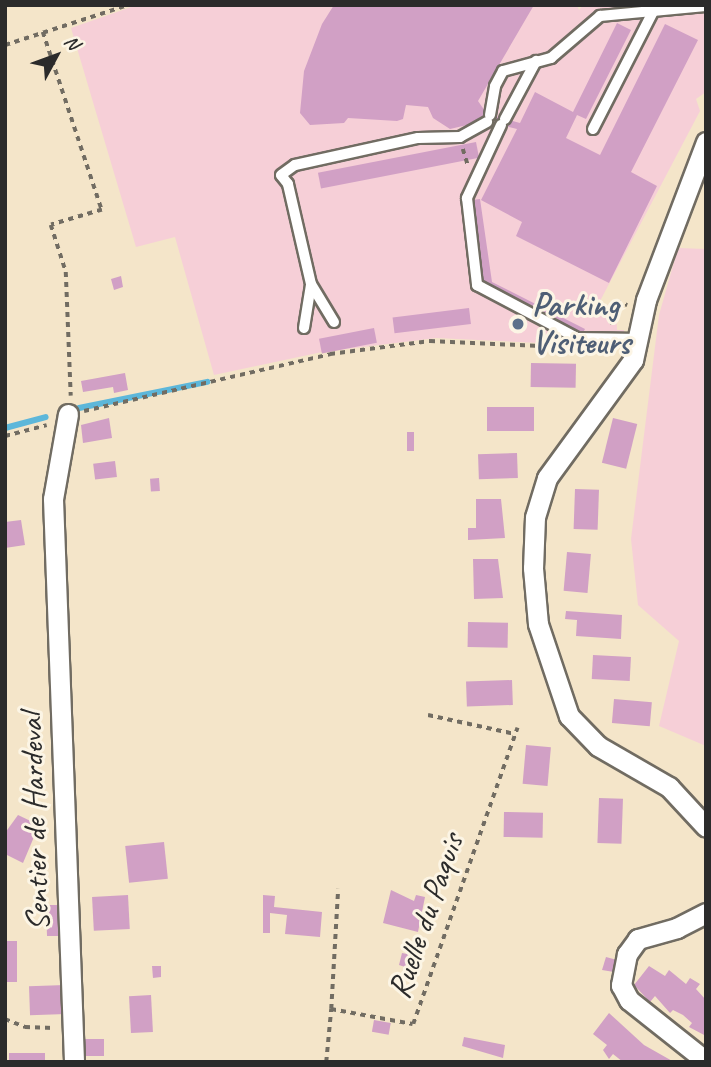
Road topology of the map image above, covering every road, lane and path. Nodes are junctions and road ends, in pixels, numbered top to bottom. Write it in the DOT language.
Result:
graph roads {
  1 [pos="128,5"];
  2 [pos="706,6"];
  3 [pos="654,10"];
  4 [pos="43,32"];
  5 [pos="5,45"];
  6 [pos="536,61"];
  7 [pos="593,129"];
  8 [pos="706,142"];
  9 [pos="463,145"];
  10 [pos="466,160"];
  11 [pos="311,284"];
  12 [pos="644,310"];
  13 [pos="334,322"];
  14 [pos="304,328"];
  15 [pos="610,328"];
  16 [pos="633,339"];
  17 [pos="571,347"];
  18 [pos="67,417"];
  19 [pos="5,436"];
  20 [pos="428,715"];
  21 [pos="517,728"];
  22 [pos="514,734"];
  23 [pos="706,827"];
  24 [pos="338,889"];
  25 [pos="706,913"];
  26 [pos="331,1009"];
  27 [pos="5,1019"];
  28 [pos="73,1030"];
  29 [pos="706,1061"];
  30 [pos="74,1062"];
  31 [pos="326,1062"];
  1 -- 4 [label="path"];
  2 -- 3 [label="lane"];
  3 -- 6 [label="lane"];
  3 -- 7 [label="lane"];
  4 -- 5 [label="path"];
  4 -- 18 [label="path"];
  6 -- 11 [label="lane"];
  6 -- 16 [label="lane"];
  8 -- 12 [label="street"];
  9 -- 10 [label="path"];
  11 -- 13 [label="lane"];
  11 -- 14 [label="lane"];
  12 -- 15 [label="path"];
  12 -- 16 [label="street"];
  16 -- 23 [label="street"];
  17 -- 18 [label="path"];
  18 -- 19 [label="path"];
  18 -- 28 [label="street, Sentier de Hardeval"];
  20 -- 22 [label="path"];
  21 -- 22 [label="path"];
  22 -- 26 [label="path, Ruelle du Paquis"];
  24 -- 26 [label="path"];
  25 -- 29 [label="street"];
  26 -- 31 [label="path"];
  27 -- 28 [label="path"];
  28 -- 30 [label="street, Sentier de Hardeval"];
}
